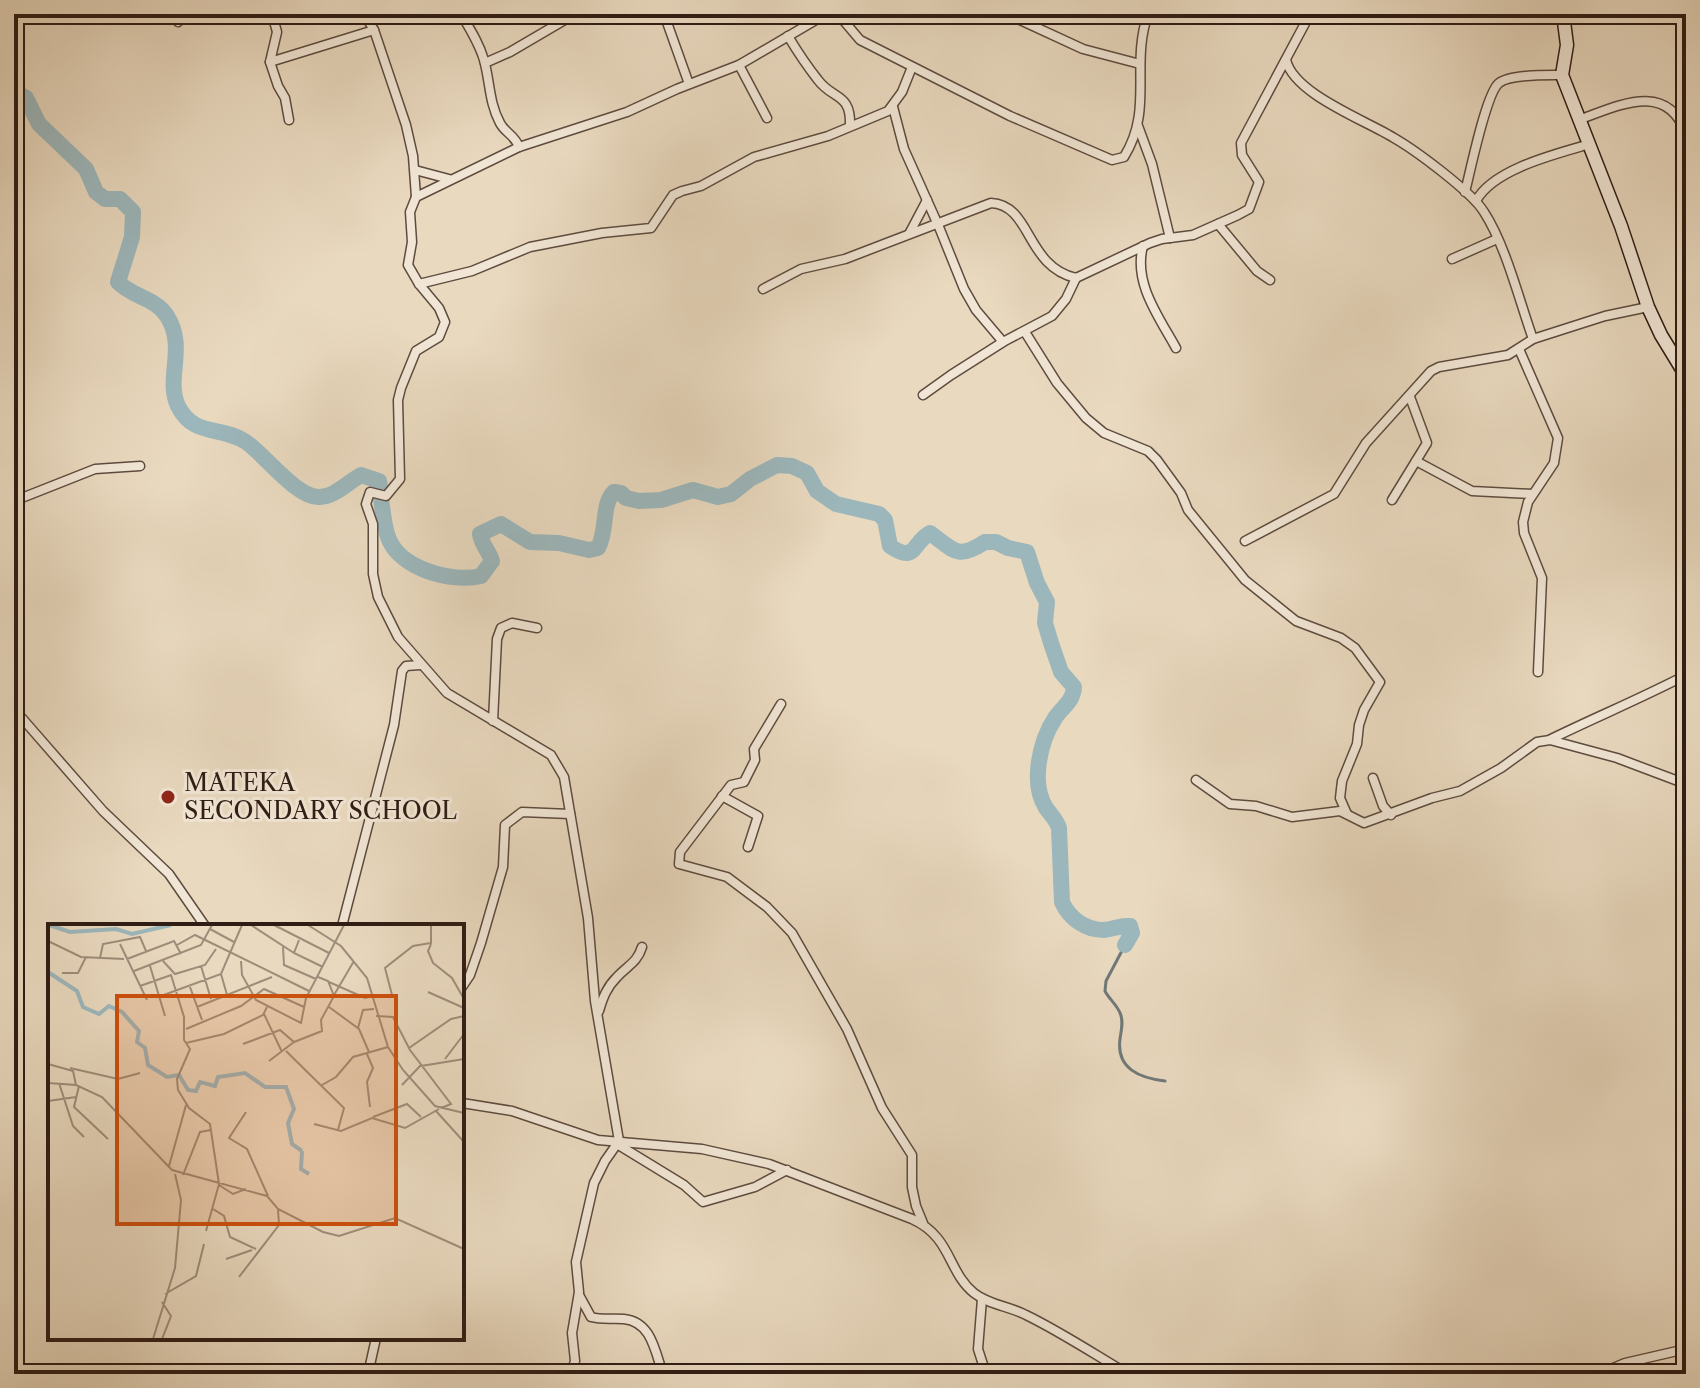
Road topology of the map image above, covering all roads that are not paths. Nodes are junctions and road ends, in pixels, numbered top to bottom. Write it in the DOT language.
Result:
graph roads {
  1 [pos="272,14"];
  2 [pos="364,14"];
  3 [pos="461,14"];
  4 [pos="611,14"];
  5 [pos="664,14"];
  6 [pos="826,14"];
  7 [pos="838,14"];
  8 [pos="1007,14"];
  9 [pos="1148,14"];
  10 [pos="1310,14"];
  11 [pos="1563,14"];
  12 [pos="568,16"];
  13 [pos="374,30"];
  14 [pos="788,36"];
  15 [pos="1286,60"];
  16 [pos="270,62"];
  17 [pos="485,63"];
  18 [pos="1140,64"];
  19 [pos="739,65"];
  20 [pos="912,67"];
  21 [pos="1562,75"];
  22 [pos="689,84"];
  23 [pos="893,107"];
  24 [pos="767,118"];
  25 [pos="289,120"];
  26 [pos="1578,120"];
  27 [pos="1684,122"];
  28 [pos="850,125"];
  29 [pos="1138,125"];
  30 [pos="1686,134"];
  31 [pos="1590,144"];
  32 [pos="519,147"];
  33 [pos="415,170"];
  34 [pos="450,179"];
  35 [pos="1465,192"];
  36 [pos="416,197"];
  37 [pos="927,200"];
  38 [pos="1476,201"];
  39 [pos="937,223"];
  40 [pos="1218,224"];
  41 [pos="909,234"];
  42 [pos="1170,238"];
  43 [pos="1497,239"];
  44 [pos="1143,246"];
  45 [pos="1452,259"];
  46 [pos="1076,278"];
  47 [pos="1270,280"];
  48 [pos="419,284"];
  49 [pos="763,289"];
  50 [pos="1648,307"];
  51 [pos="1025,332"];
  52 [pos="1533,339"];
  53 [pos="1003,342"];
  54 [pos="1176,348"];
  55 [pos="1519,349"];
  56 [pos="1681,356"];
  57 [pos="1686,376"];
  58 [pos="923,395"];
  59 [pos="1410,397"];
  60 [pos="1416,461"];
  61 [pos="140,466"];
  62 [pos="1532,494"];
  63 [pos="1392,500"];
  64 [pos="14,501"];
  65 [pos="1245,541"];
  66 [pos="537,628"];
  67 [pos="420,665"];
  68 [pos="1538,672"];
  69 [pos="1686,675"];
  70 [pos="781,704"];
  71 [pos="14,709"];
  72 [pos="493,721"];
  73 [pos="1550,740"];
  74 [pos="1373,778"];
  75 [pos="1196,780"];
  76 [pos="1686,784"];
  77 [pos="722,796"];
  78 [pos="570,814"];
  79 [pos="1347,814"];
  80 [pos="1391,815"];
  81 [pos="748,847"];
  82 [pos="204,924"];
  83 [pos="343,924"];
  84 [pos="642,947"];
  85 [pos="464,983"];
  86 [pos="598,1014"];
  87 [pos="464,1103"];
  88 [pos="618,1143"];
  89 [pos="787,1170"];
  90 [pos="924,1224"];
  91 [pos="579,1294"];
  92 [pos="982,1299"];
  93 [pos="376,1340"];
  94 [pos="1686,1349"];
  95 [pos="368,1374"];
  96 [pos="571,1374"];
  97 [pos="663,1374"];
  98 [pos="986,1374"];
  99 [pos="1128,1374"];
  100 [pos="1599,1374"];
  1 -- 16 [label="street"];
  2 -- 13 [label="street"];
  3 -- 17 [label="street"];
  4 -- 12 [label="street"];
  5 -- 22 [label="street"];
  6 -- 14 [label="street"];
  7 -- 20 [label="street"];
  8 -- 18 [label="street"];
  9 -- 18 [label="street"];
  10 -- 15 [label="street"];
  11 -- 21 [label="street"];
  12 -- 17 [label="street"];
  13 -- 16 [label="street"];
  13 -- 33 [label="street"];
  14 -- 19 [label="street"];
  14 -- 28 [label="street"];
  15 -- 35 [label="street"];
  15 -- 40 [label="street"];
  16 -- 25 [label="street"];
  17 -- 32 [label="street"];
  18 -- 29 [label="street"];
  19 -- 22 [label="street"];
  19 -- 24 [label="street"];
  20 -- 23 [label="street"];
  20 -- 29 [label="street"];
  21 -- 26 [label="street"];
  21 -- 35 [label="street"];
  22 -- 32 [label="street"];
  23 -- 28 [label="street"];
  23 -- 37 [label="street"];
  26 -- 27 [label="street"];
  26 -- 31 [label="street"];
  27 -- 30 [label="street"];
  28 -- 48 [label="street"];
  29 -- 42 [label="street"];
  31 -- 38 [label="street"];
  31 -- 50 [label="street"];
  32 -- 34 [label="street"];
  33 -- 34 [label="street"];
  33 -- 36 [label="street"];
  34 -- 36 [label="street"];
  35 -- 38 [label="street"];
  36 -- 48 [label="street"];
  37 -- 39 [label="street"];
  37 -- 41 [label="street"];
  38 -- 43 [label="street"];
  39 -- 41 [label="street"];
  39 -- 46 [label="street"];
  39 -- 53 [label="street"];
  40 -- 42 [label="street"];
  40 -- 47 [label="street"];
  41 -- 49 [label="street"];
  42 -- 44 [label="street"];
  43 -- 45 [label="street"];
  43 -- 52 [label="street"];
  44 -- 46 [label="street"];
  44 -- 54 [label="street"];
  46 -- 51 [label="street"];
  48 -- 67 [label="street"];
  50 -- 52 [label="street"];
  50 -- 56 [label="street"];
  51 -- 53 [label="street"];
  51 -- 79 [label="street"];
  52 -- 55 [label="street"];
  53 -- 58 [label="street"];
  55 -- 59 [label="street"];
  55 -- 62 [label="street"];
  56 -- 57 [label="street"];
  59 -- 60 [label="street"];
  59 -- 65 [label="street"];
  60 -- 62 [label="street"];
  60 -- 63 [label="street"];
  61 -- 64 [label="street"];
  62 -- 68 [label="street"];
  66 -- 72 [label="street"];
  67 -- 72 [label="street"];
  67 -- 83 [label="street"];
  69 -- 73 [label="street"];
  70 -- 77 [label="street"];
  71 -- 82 [label="street"];
  72 -- 78 [label="street"];
  73 -- 76 [label="street"];
  73 -- 80 [label="street"];
  74 -- 80 [label="street"];
  75 -- 79 [label="street"];
  77 -- 81 [label="street"];
  77 -- 90 [label="street"];
  78 -- 85 [label="street"];
  78 -- 86 [label="street"];
  79 -- 80 [label="street"];
  84 -- 86 [label="street"];
  86 -- 88 [label="street"];
  87 -- 88 [label="street"];
  88 -- 89 [label="street"];
  88 -- 89 [label="street"];
  88 -- 91 [label="street"];
  89 -- 90 [label="street"];
  90 -- 92 [label="street"];
  91 -- 96 [label="street"];
  91 -- 97 [label="street"];
  92 -- 98 [label="street"];
  92 -- 99 [label="street"];
  93 -- 95 [label="street"];
  94 -- 100 [label="street"];
}
